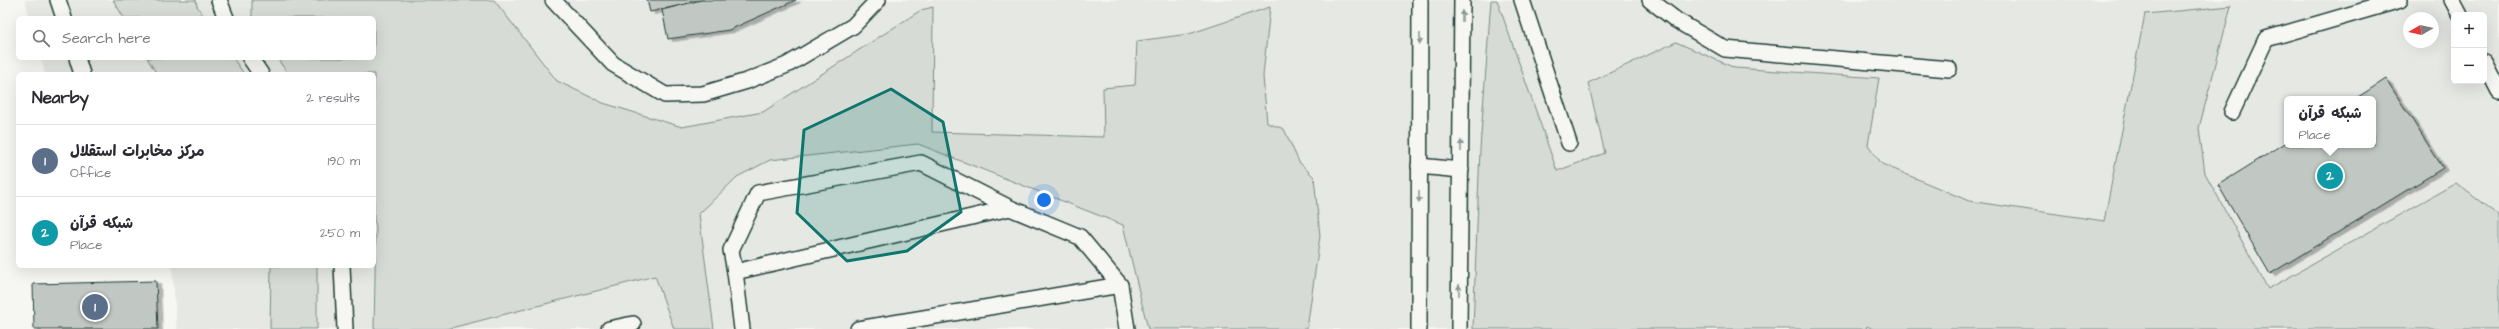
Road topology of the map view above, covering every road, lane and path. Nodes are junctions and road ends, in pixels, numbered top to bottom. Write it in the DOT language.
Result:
graph roads {
  1 [pos="58,0"];
  2 [pos="219,0"];
  3 [pos="553,0"];
  4 [pos="878,0"];
  5 [pos="1420,0"];
  6 [pos="1462,0"];
  7 [pos="1522,0"];
  8 [pos="1650,0"];
  9 [pos="2400,0"];
  10 [pos="2452,0"];
  11 [pos="2458,12"];
  12 [pos="63,16"];
  13 [pos="225,16"];
  14 [pos="78,60"];
  15 [pos="251,60"];
  16 [pos="2487,68"];
  17 [pos="1949,69"];
  18 [pos="81,72"];
  19 [pos="260,72"];
  20 [pos="2499,91"];
  21 [pos="2232,112"];
  22 [pos="1569,143"];
  23 [pos="1419,166"];
  24 [pos="1461,170"];
  25 [pos="1010,208"];
  26 [pos="342,268"];
  27 [pos="735,272"];
  28 [pos="1120,285"];
  29 [pos="633,324"];
  30 [pos="345,329"];
  31 [pos="609,329"];
  32 [pos="742,329"];
  33 [pos="858,329"];
  34 [pos="1127,329"];
  35 [pos="1419,329"];
  36 [pos="1458,329"];
  1 -- 12 [label="lane"];
  2 -- 13 [label="lane"];
  3 -- 4 [label="lane"];
  5 -- 23 [label="lane, one-way"];
  24 -- 6 [label="lane, one-way"];
  7 -- 22 [label="lane"];
  8 -- 17 [label="lane"];
  9 -- 21 [label="lane"];
  10 -- 11 [label="lane"];
  14 -- 18 [label="lane"];
  15 -- 19 [label="lane"];
  16 -- 20 [label="lane"];
  23 -- 24 [label="lane"];
  23 -- 35 [label="lane, one-way"];
  36 -- 24 [label="lane, one-way"];
  25 -- 27 [label="lane"];
  25 -- 27 [label="lane"];
  25 -- 28 [label="lane"];
  26 -- 30 [label="lane"];
  27 -- 32 [label="lane"];
  28 -- 33 [label="lane"];
  28 -- 34 [label="lane"];
  29 -- 31 [label="lane"];
}
